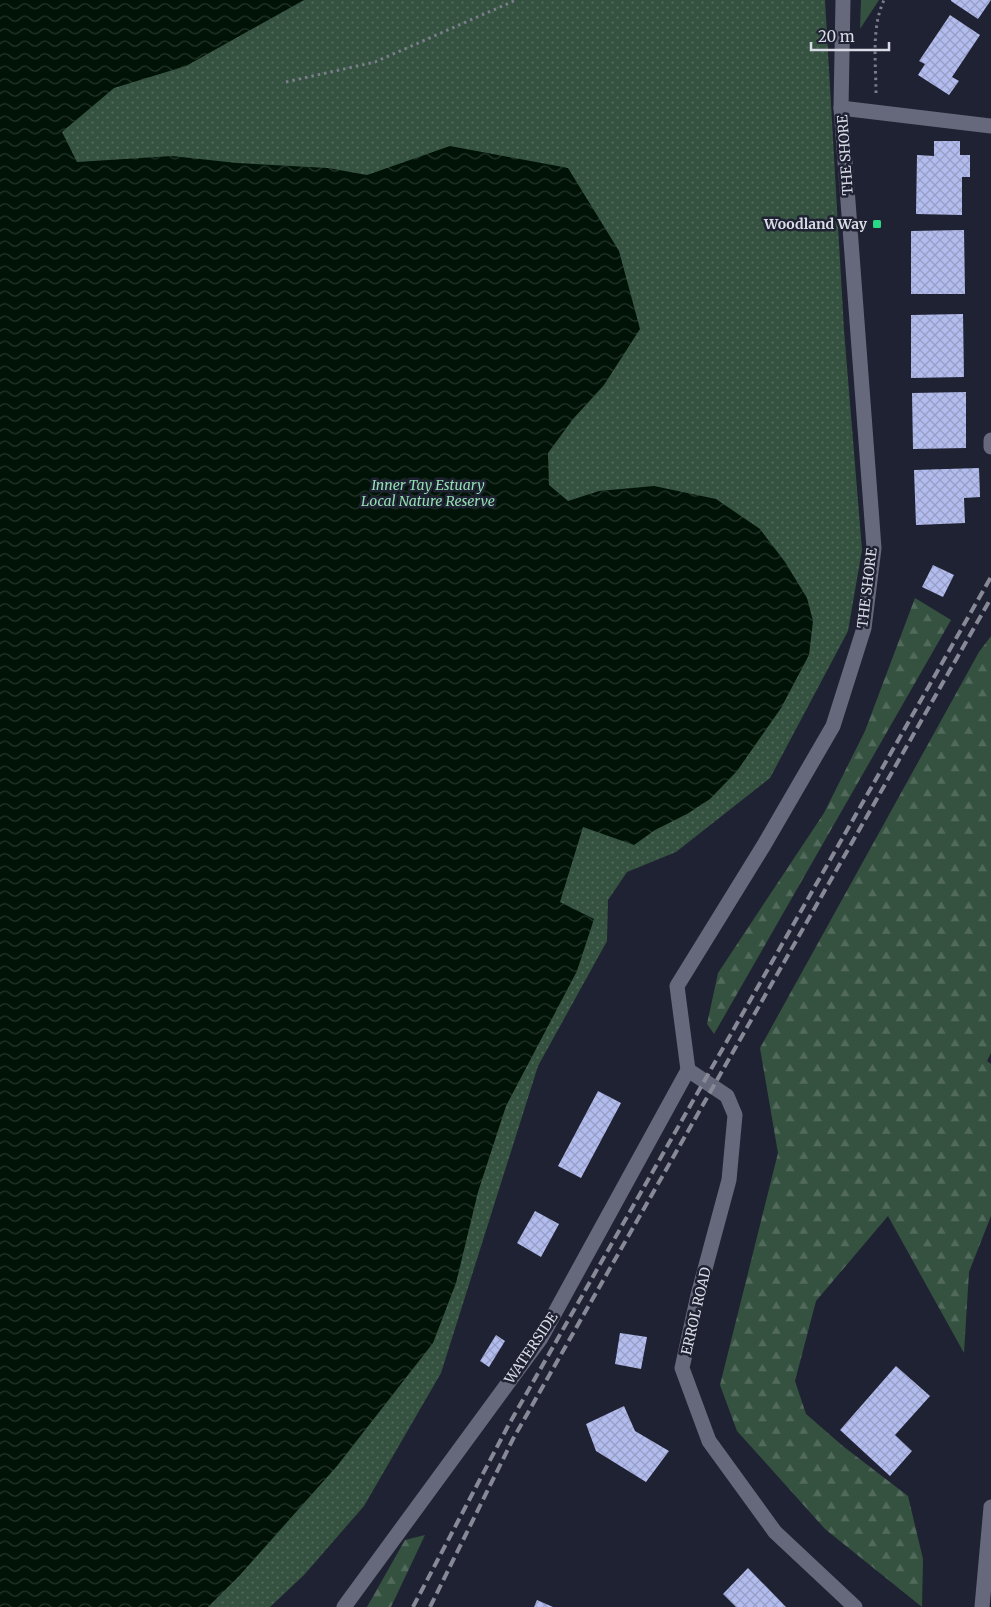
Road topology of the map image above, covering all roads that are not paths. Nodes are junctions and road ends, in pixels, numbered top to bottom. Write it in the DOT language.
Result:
graph roads {
  1 [pos="843,0"];
  2 [pos="841,108"];
  3 [pos="991,126"];
  4 [pos="991,440"];
  5 [pos="991,447"];
  6 [pos="688,1070"];
  7 [pos="991,1507"];
  8 [pos="344,1607"];
  9 [pos="855,1607"];
  10 [pos="982,1607"];
  1 -- 2 [label="street, THE SHORE"];
  2 -- 3 [label="street"];
  2 -- 6 [label="street, THE SHORE"];
  4 -- 5 [label="street"];
  6 -- 8 [label="street, WATERSIDE"];
  6 -- 9 [label="street, ERROL ROAD"];
  7 -- 10 [label="street"];
}
